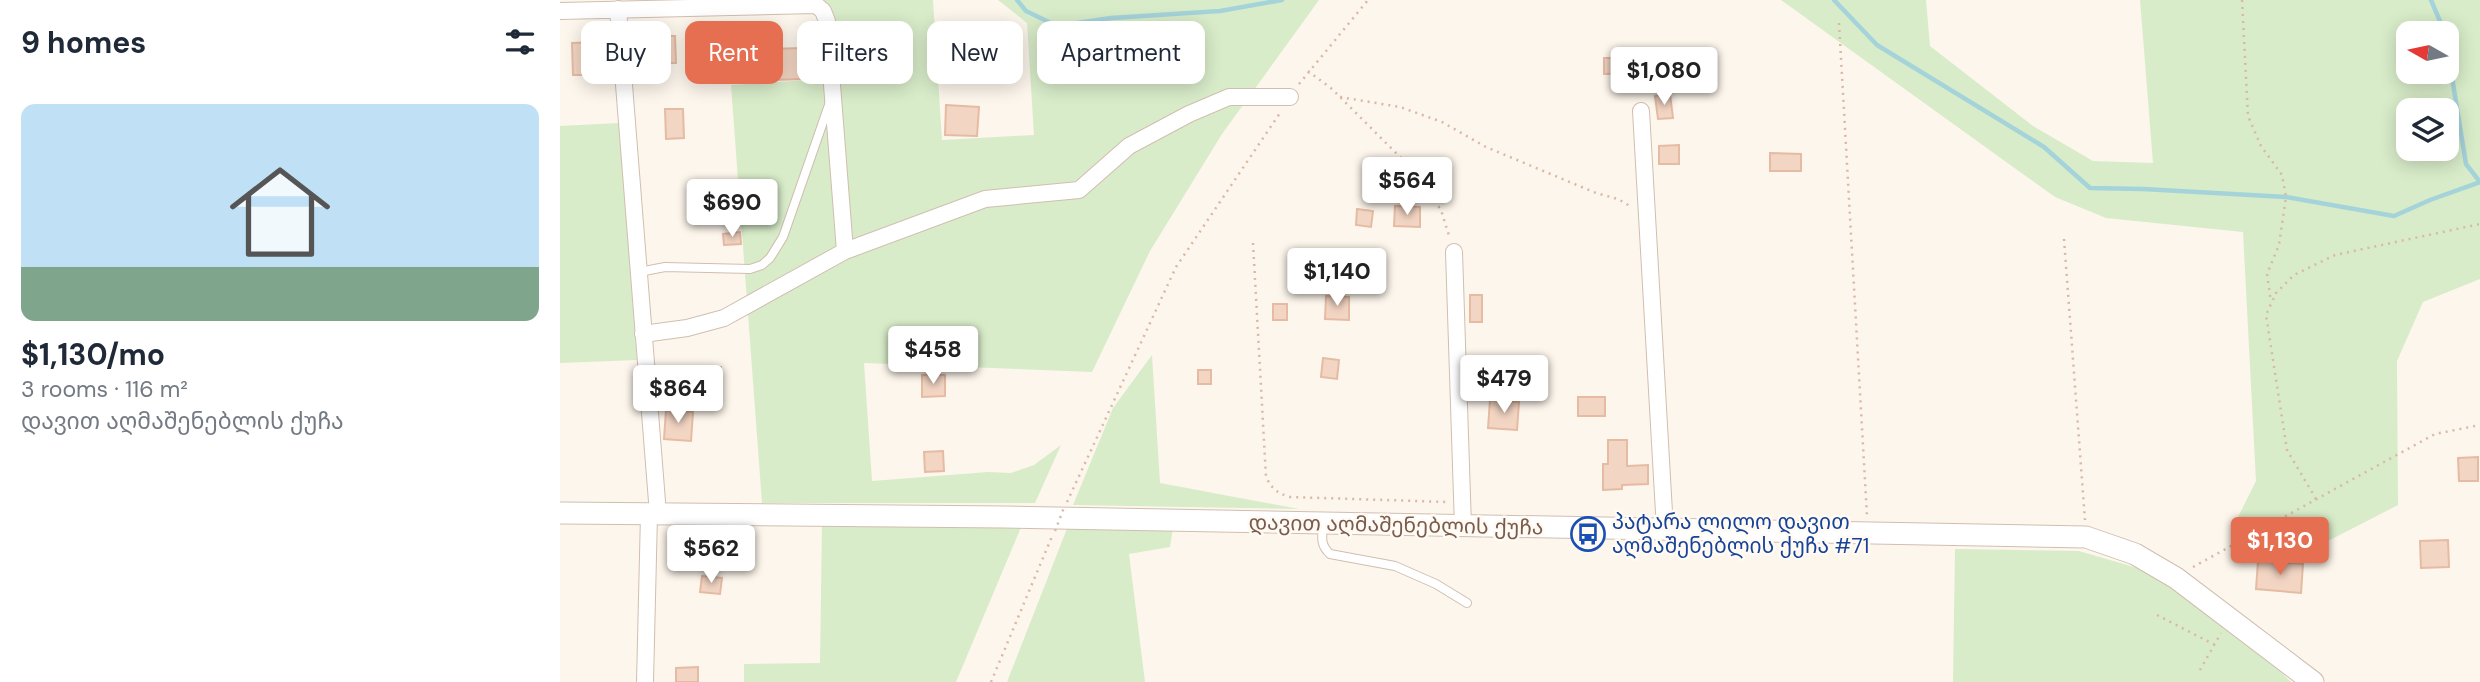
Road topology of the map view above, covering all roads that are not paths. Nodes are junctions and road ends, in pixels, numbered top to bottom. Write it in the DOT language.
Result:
graph roads {
  1 [pos="618,9"];
  2 [pos="560,11"];
  3 [pos="833,93"];
  4 [pos="1290,97"];
  5 [pos="1641,111"];
  6 [pos="845,251"];
  7 [pos="1454,252"];
  8 [pos="639,272"];
  9 [pos="643,334"];
  10 [pos="560,513"];
  11 [pos="653,514"];
  12 [pos="1323,524"];
  13 [pos="1462,527"];
  14 [pos="1665,530"];
  15 [pos="1467,603"];
  16 [pos="645,682"];
  17 [pos="2313,682"];
  1 -- 2 [label="street"];
  1 -- 3 [label="street"];
  1 -- 8 [label="street"];
  3 -- 6 [label="street"];
  3 -- 8 [label="lane"];
  4 -- 6 [label="street"];
  5 -- 14 [label="street"];
  6 -- 9 [label="street"];
  7 -- 13 [label="street"];
  8 -- 9 [label="street"];
  9 -- 11 [label="street"];
  10 -- 11 [label="street, დავით აღმაშენებლის ქუჩა"];
  11 -- 12 [label="street, დავით აღმაშენებლის ქუჩა"];
  11 -- 16 [label="street"];
  12 -- 13 [label="street, დავით აღმაშენებლის ქუჩა"];
  12 -- 15 [label="lane"];
  13 -- 14 [label="street, დავით აღმაშენებლის ქუჩა"];
  14 -- 17 [label="street, დავით აღმაშენებლის ქუჩა"];
}
